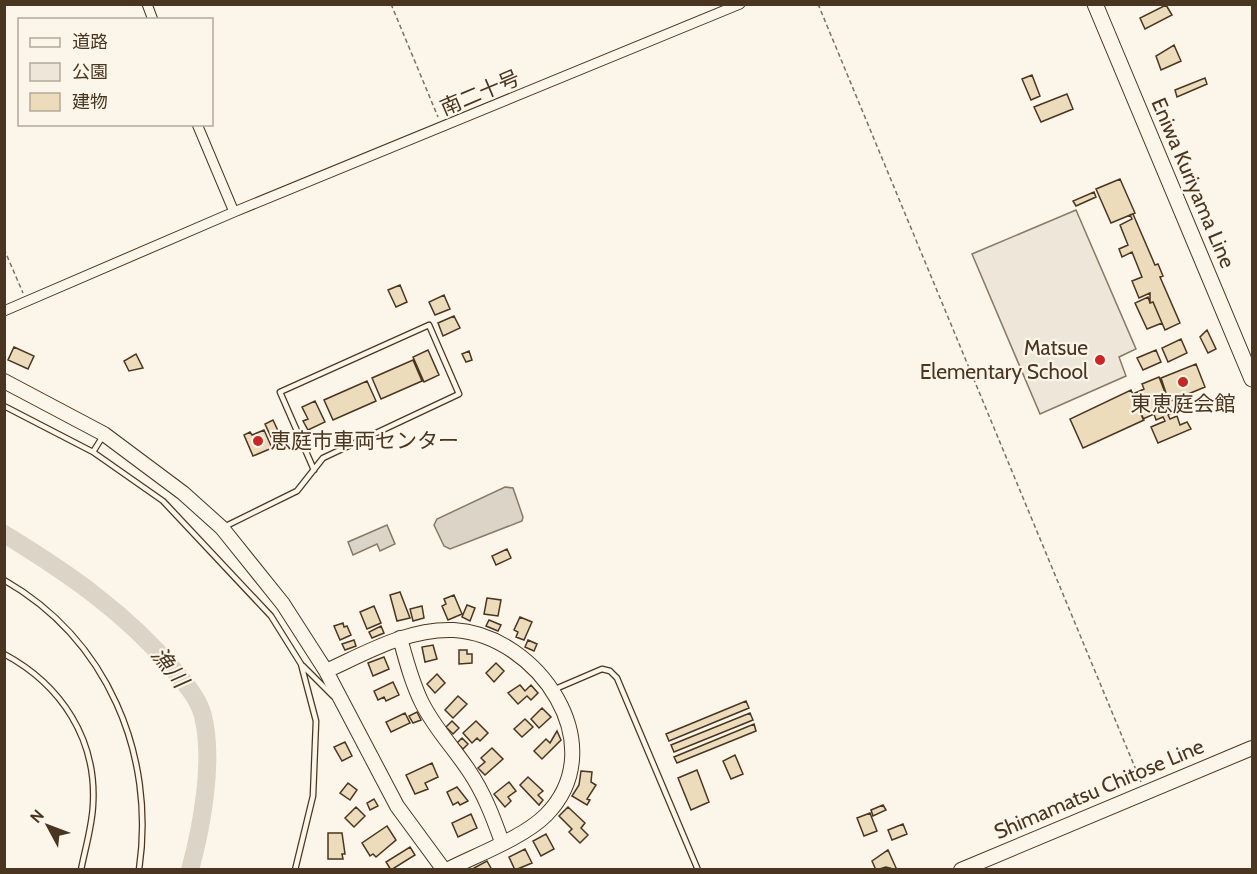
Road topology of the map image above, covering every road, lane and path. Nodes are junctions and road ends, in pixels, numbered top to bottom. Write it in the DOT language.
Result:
graph roads {
  1 [pos="391,4"];
  2 [pos="740,4"];
  3 [pos="818,4"];
  4 [pos="1095,4"];
  5 [pos="198,126"];
  6 [pos="443,129"];
  7 [pos="234,212"];
  8 [pos="4,249"];
  9 [pos="27,302"];
  10 [pos="4,311"];
  11 [pos="1252,379"];
  12 [pos="4,381"];
  13 [pos="4,406"];
  14 [pos="104,434"];
  15 [pos="93,452"];
  16 [pos="314,470"];
  17 [pos="222,528"];
  18 [pos="4,580"];
  19 [pos="400,638"];
  20 [pos="4,654"];
  21 [pos="301,664"];
  22 [pos="326,671"];
  23 [pos="553,690"];
  24 [pos="342,705"];
  25 [pos="1252,748"];
  26 [pos="1145,793"];
  27 [pos="502,842"];
  28 [pos="81,870"];
  29 [pos="139,870"];
  30 [pos="295,870"];
  31 [pos="445,870"];
  32 [pos="698,870"];
  33 [pos="961,870"];
  1 -- 6 [label="path"];
  2 -- 6 [label="street, 南二十号"];
  3 -- 26 [label="path"];
  4 -- 11 [label="main road, Eniwa Kuriyama Line"];
  5 -- 7 [label="street"];
  6 -- 7 [label="street, 南二十号"];
  7 -- 9 [label="street, 南二十号"];
  8 -- 9 [label="path"];
  9 -- 10 [label="street, 南二十号"];
  12 -- 14 [label="street"];
  13 -- 15 [label="lane"];
  14 -- 15 [label="lane"];
  14 -- 17 [label="street"];
  15 -- 21 [label="lane"];
  16 -- 16 [label="lane"];
  16 -- 17 [label="lane"];
  17 -- 22 [label="street"];
  18 -- 29 [label="lane"];
  19 -- 22 [label="street"];
  19 -- 23 [label="street"];
  19 -- 27 [label="street"];
  20 -- 28 [label="lane"];
  21 -- 24 [label="lane"];
  21 -- 30 [label="lane"];
  22 -- 24 [label="street"];
  23 -- 27 [label="street"];
  23 -- 32 [label="lane"];
  24 -- 31 [label="street"];
  25 -- 26 [label="street, Shimamatsu Chitose Line"];
  26 -- 33 [label="street, Shimamatsu Chitose Line"];
  27 -- 31 [label="street"];
}
